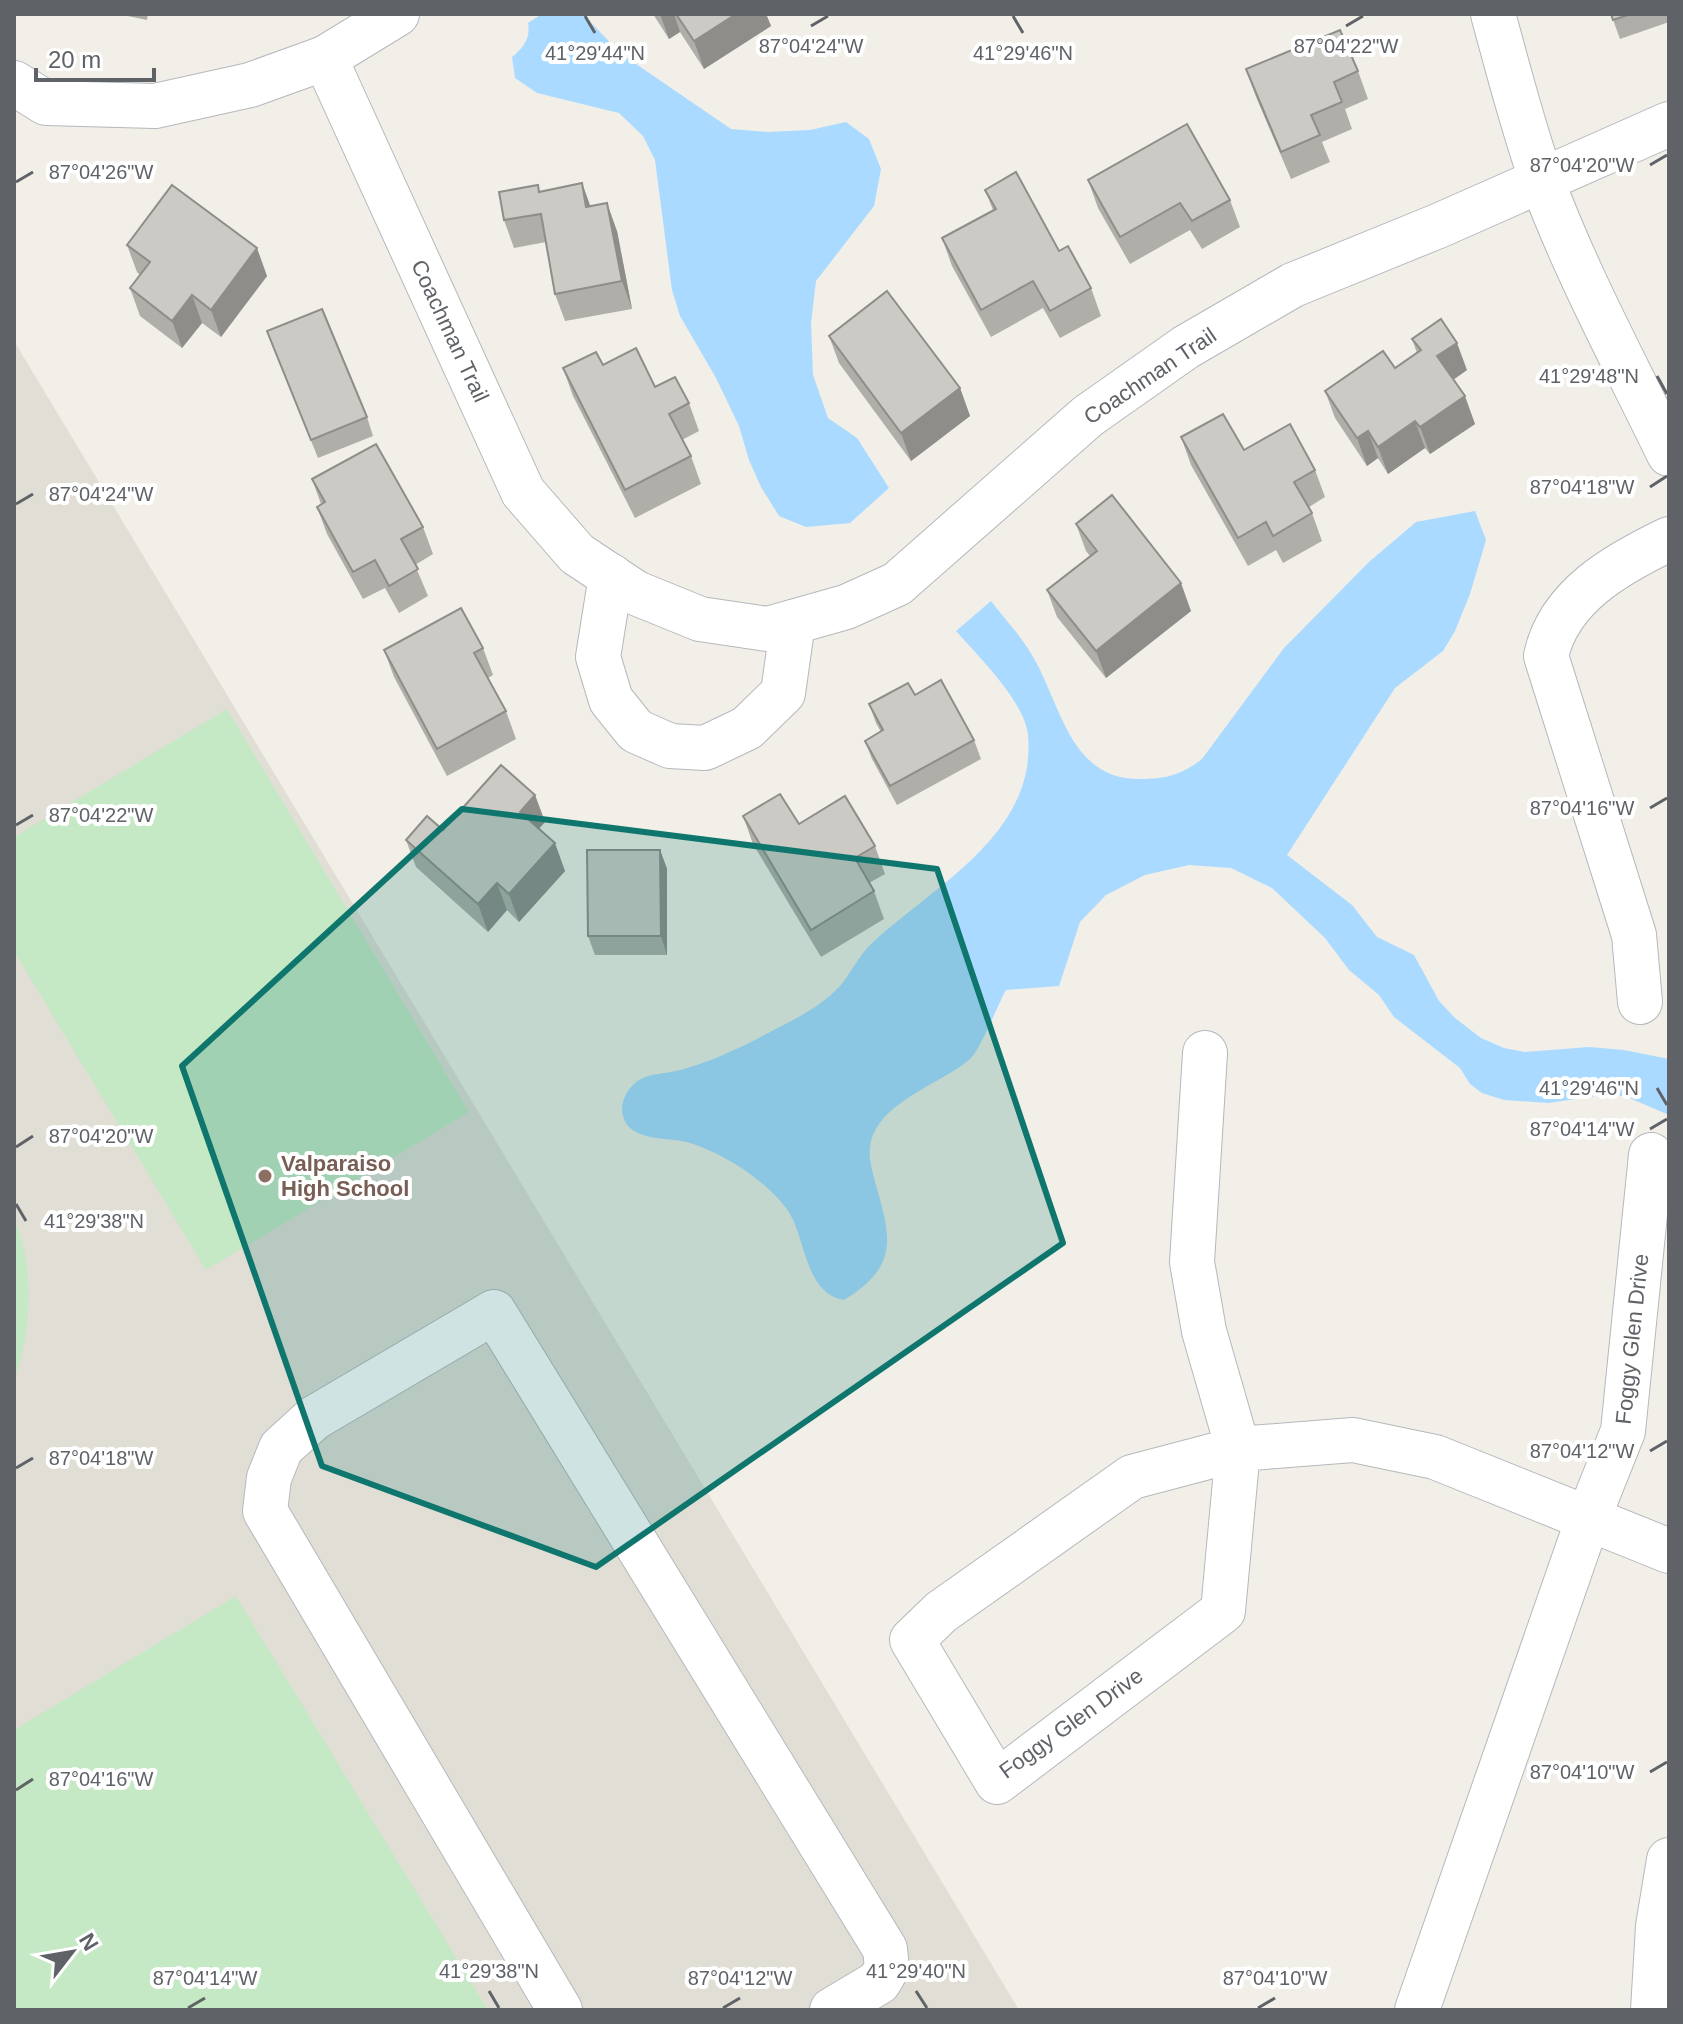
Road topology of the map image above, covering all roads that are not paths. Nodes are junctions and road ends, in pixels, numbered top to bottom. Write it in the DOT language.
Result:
graph roads {
  1 [pos="397,14"];
  2 [pos="1493,14"];
  3 [pos="325,58"];
  4 [pos="14,83"];
  5 [pos="1669,124"];
  6 [pos="1542,179"];
  7 [pos="1669,454"];
  8 [pos="1669,539"];
  9 [pos="611,576"];
  10 [pos="793,622"];
  11 [pos="1640,1002"];
  12 [pos="1205,1053"];
  13 [pos="1651,1155"];
  14 [pos="1238,1449"];
  15 [pos="1588,1519"];
  16 [pos="1669,1551"];
  17 [pos="1669,1860"];
  18 [pos="1663,1927"];
  19 [pos="560,2010"];
  20 [pos="832,2010"];
  21 [pos="1417,2010"];
  22 [pos="1653,2010"];
  1 -- 3 [label="street"];
  2 -- 6 [label="street"];
  3 -- 4 [label="street"];
  3 -- 9 [label="street, Coachman Trail"];
  5 -- 6 [label="street, Coachman Trail"];
  6 -- 7 [label="street"];
  6 -- 10 [label="street, Coachman Trail"];
  8 -- 11 [label="street"];
  9 -- 10 [label="street, Coachman Trail"];
  9 -- 10 [label="street"];
  12 -- 14 [label="street"];
  13 -- 15 [label="street, Foggy Glen Drive"];
  14 -- 14 [label="street, Foggy Glen Drive"];
  14 -- 15 [label="street, Foggy Glen Drive"];
  15 -- 16 [label="street, Foggy Glen Drive"];
  15 -- 21 [label="street, Foggy Glen Drive"];
  17 -- 18 [label="street"];
  18 -- 22 [label="street"];
  19 -- 20 [label="street"];
}
